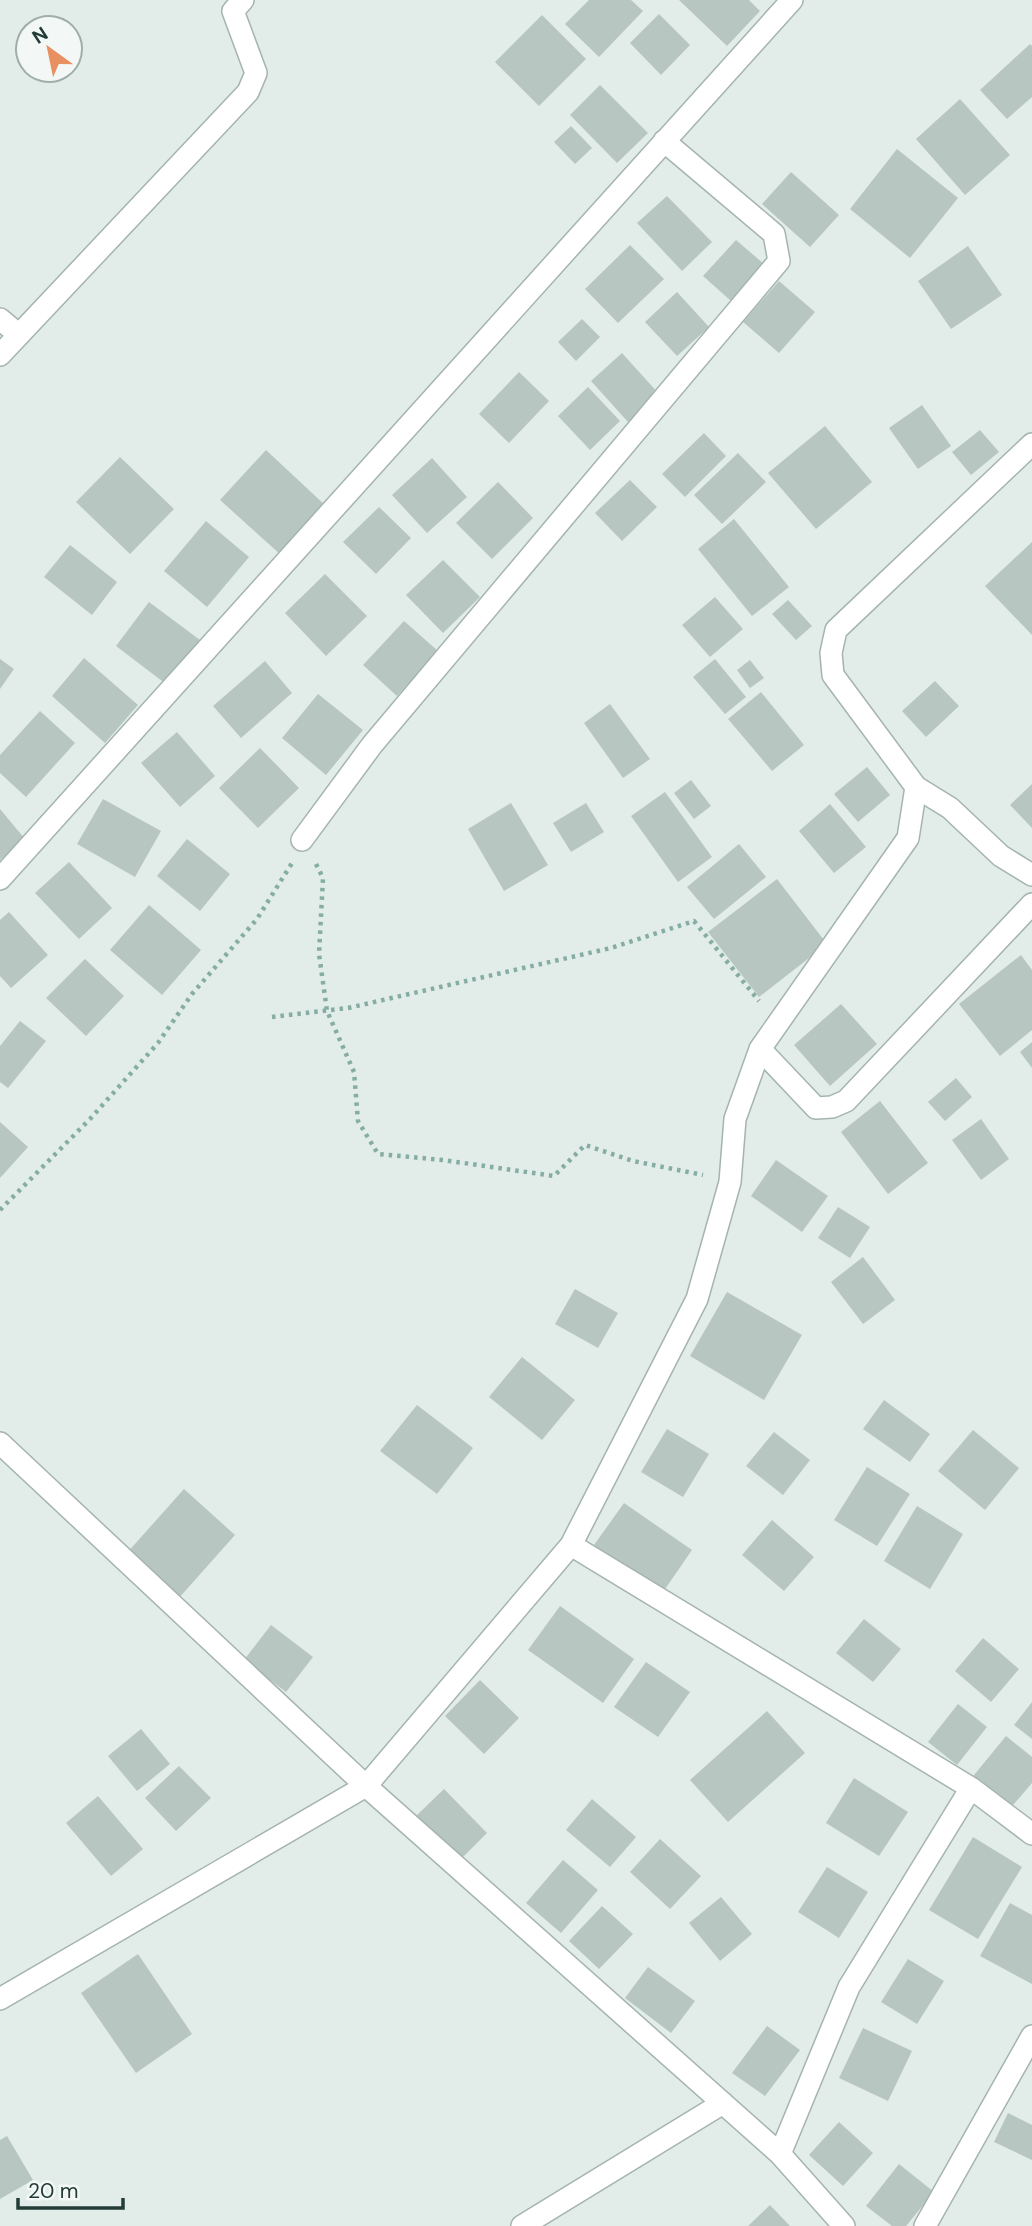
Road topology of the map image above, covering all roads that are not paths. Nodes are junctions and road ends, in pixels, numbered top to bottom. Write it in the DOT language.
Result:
graph roads {
  1 [pos="792,0"];
  2 [pos="230,4"];
  3 [pos="664,141"];
  4 [pos="0,319"];
  5 [pos="19,335"];
  6 [pos="0,355"];
  7 [pos="1032,444"];
  8 [pos="916,787"];
  9 [pos="302,840"];
  10 [pos="1032,875"];
  11 [pos="0,879"];
  12 [pos="1032,904"];
  13 [pos="760,1049"];
  14 [pos="0,1443"];
  15 [pos="9,1467"];
  16 [pos="571,1545"];
  17 [pos="366,1786"];
  18 [pos="971,1788"];
  19 [pos="1032,1834"];
  20 [pos="0,2000"];
  21 [pos="1032,2036"];
  22 [pos="723,2103"];
  23 [pos="780,2154"];
  24 [pos="522,2226"];
  25 [pos="844,2226"];
  26 [pos="925,2226"];
  1 -- 3 [label="street"];
  2 -- 5 [label="street"];
  3 -- 9 [label="street"];
  3 -- 11 [label="street"];
  4 -- 5 [label="street"];
  5 -- 6 [label="street"];
  7 -- 8 [label="street"];
  8 -- 10 [label="street"];
  8 -- 13 [label="street"];
  12 -- 13 [label="street"];
  13 -- 16 [label="street"];
  14 -- 15 [label="street"];
  15 -- 17 [label="street"];
  16 -- 17 [label="street"];
  16 -- 18 [label="street"];
  17 -- 20 [label="street"];
  17 -- 22 [label="street"];
  18 -- 19 [label="street"];
  18 -- 23 [label="street"];
  21 -- 26 [label="street"];
  22 -- 23 [label="street"];
  22 -- 24 [label="street"];
  23 -- 25 [label="street"];
}
